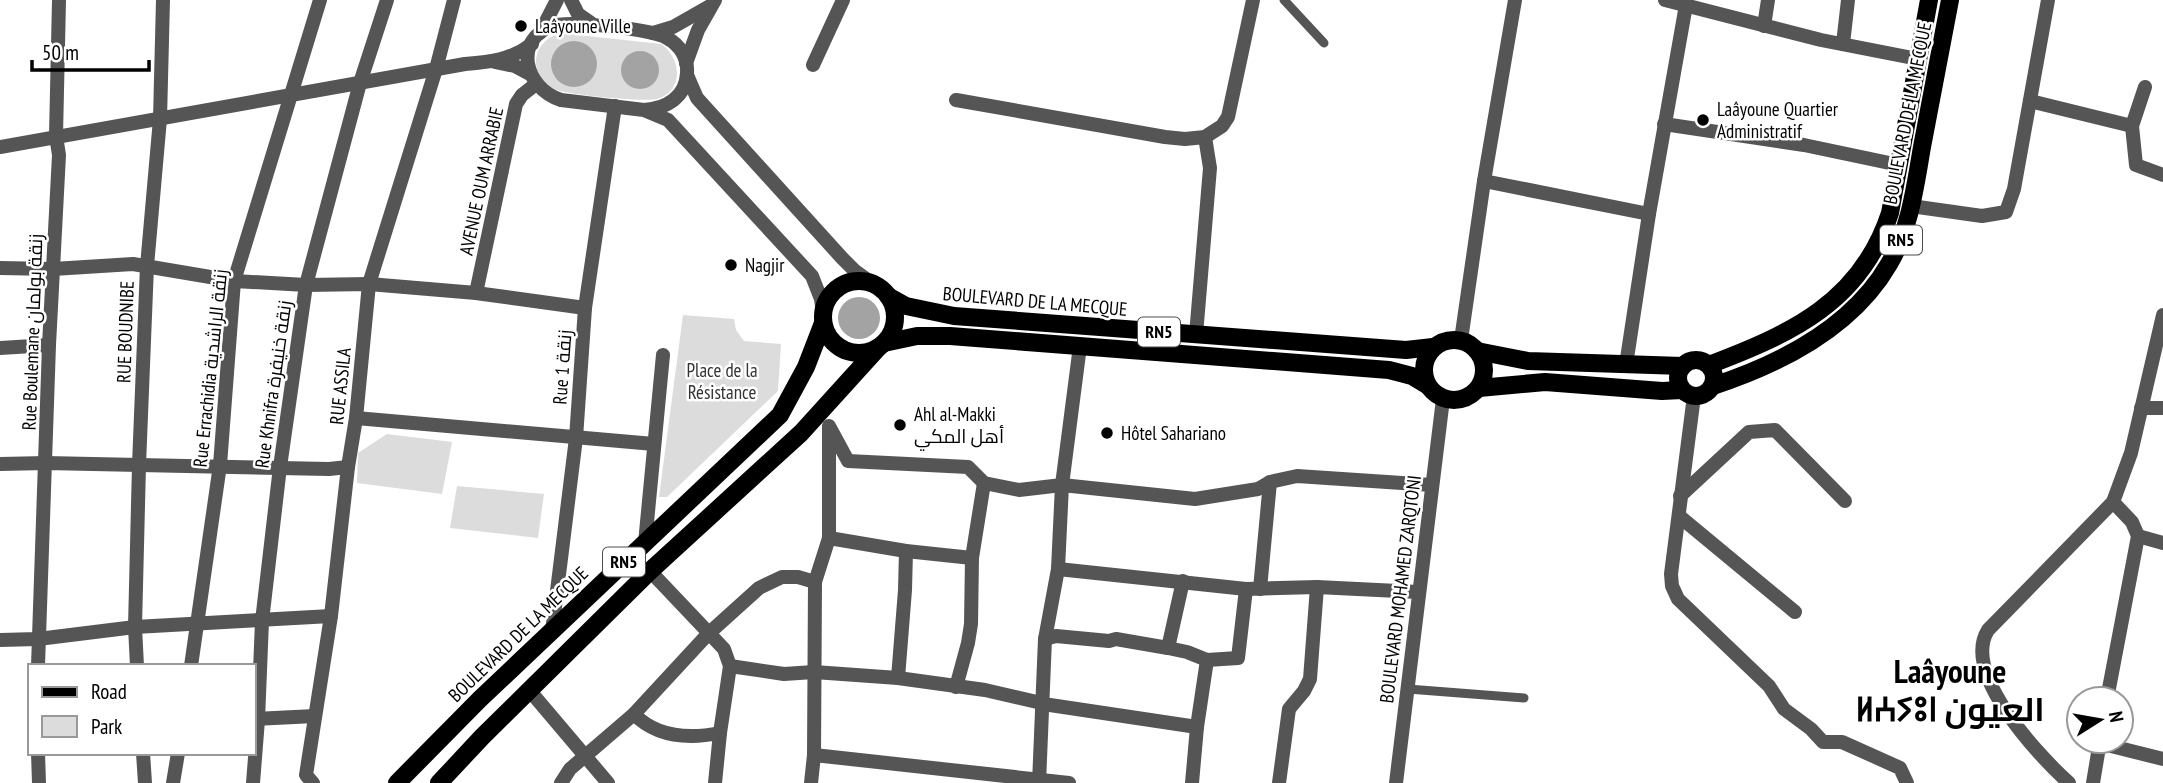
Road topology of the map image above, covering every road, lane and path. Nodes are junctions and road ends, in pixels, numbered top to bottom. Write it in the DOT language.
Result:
graph roads {
  1 [pos="59,0"];
  2 [pos="163,0"];
  3 [pos="320,0"];
  4 [pos="387,0"];
  5 [pos="454,0"];
  6 [pos="557,0"];
  7 [pos="571,0"];
  8 [pos="843,0"];
  9 [pos="1253,0"];
  10 [pos="1284,0"];
  11 [pos="1515,0"];
  12 [pos="1665,0"];
  13 [pos="1768,0"];
  14 [pos="1848,0"];
  15 [pos="1929,0"];
  16 [pos="1950,0"];
  17 [pos="2048,0"];
  18 [pos="713,3"];
  19 [pos="1686,5"];
  20 [pos="596,26"];
  21 [pos="1764,26"];
  22 [pos="653,33"];
  23 [pos="535,39"];
  24 [pos="1324,43"];
  25 [pos="1843,44"];
  26 [pos="1919,59"];
  27 [pos="494,62"];
  28 [pos="813,65"];
  29 [pos="436,69"];
  30 [pos="687,69"];
  31 [pos="533,79"];
  32 [pos="360,83"];
  33 [pos="2145,87"];
  34 [pos="291,95"];
  35 [pos="956,100"];
  36 [pos="2029,102"];
  37 [pos="615,106"];
  38 [pos="644,110"];
  39 [pos="160,119"];
  40 [pos="1664,124"];
  41 [pos="2132,126"];
  42 [pos="57,136"];
  43 [pos="1205,137"];
  44 [pos="0,147"];
  45 [pos="1899,165"];
  46 [pos="2163,175"];
  47 [pos="1484,181"];
  48 [pos="1911,206"];
  49 [pos="1649,215"];
  50 [pos="147,266"];
  51 [pos="0,268"];
  52 [pos="53,269"];
  53 [pos="234,281"];
  54 [pos="369,284"];
  55 [pos="873,284"];
  56 [pos="306,285"];
  57 [pos="477,293"];
  58 [pos="888,296"];
  59 [pos="585,308"];
  60 [pos="2163,315"];
  61 [pos="823,318"];
  62 [pos="1196,335"];
  63 [pos="1461,340"];
  64 [pos="49,345"];
  65 [pos="881,345"];
  66 [pos="1080,346"];
  67 [pos="1433,347"];
  68 [pos="0,348"];
  69 [pos="1478,351"];
  70 [pos="663,355"];
  71 [pos="1626,365"];
  72 [pos="1709,365"];
  73 [pos="1683,366"];
  74 [pos="1427,385"];
  75 [pos="1713,386"];
  76 [pos="1479,388"];
  77 [pos="1688,393"];
  78 [pos="1443,399"];
  79 [pos="828,402"];
  80 [pos="2141,408"];
  81 [pos="2163,408"];
  82 [pos="356,418"];
  83 [pos="829,426"];
  84 [pos="576,438"];
  85 [pos="654,444"];
  86 [pos="46,463"];
  87 [pos="0,464"];
  88 [pos="139,465"];
  89 [pos="220,465"];
  90 [pos="280,467"];
  91 [pos="348,467"];
  92 [pos="984,482"];
  93 [pos="1270,482"];
  94 [pos="1062,485"];
  95 [pos="1432,485"];
  96 [pos="1680,496"];
  97 [pos="1844,500"];
  98 [pos="2113,502"];
  99 [pos="1679,516"];
  100 [pos="2138,536"];
  101 [pos="829,538"];
  102 [pos="645,542"];
  103 [pos="2163,543"];
  104 [pos="906,551"];
  105 [pos="972,558"];
  106 [pos="1058,569"];
  107 [pos="650,571"];
  108 [pos="1183,581"];
  109 [pos="815,582"];
  110 [pos="1317,587"];
  111 [pos="1253,589"];
  112 [pos="1418,592"];
  113 [pos="1795,612"];
  114 [pos="331,616"];
  115 [pos="262,621"];
  116 [pos="197,623"];
  117 [pos="135,627"];
  118 [pos="552,631"];
  119 [pos="709,634"];
  120 [pos="38,639"];
  121 [pos="1045,639"];
  122 [pos="0,640"];
  123 [pos="1168,648"];
  124 [pos="1207,660"];
  125 [pos="38,664"];
  126 [pos="137,664"];
  127 [pos="191,664"];
  128 [pos="730,666"];
  129 [pos="814,673"];
  130 [pos="898,678"];
  131 [pos="2110,685"];
  132 [pos="956,687"];
  133 [pos="1408,688"];
  134 [pos="530,691"];
  135 [pos="1524,698"];
  136 [pos="1042,702"];
  137 [pos="634,713"];
  138 [pos="315,716"];
  139 [pos="256,720"];
  140 [pos="1197,727"];
  141 [pos="720,733"];
  142 [pos="2135,751"];
  143 [pos="814,754"];
  144 [pos="38,755"];
  145 [pos="143,755"];
  146 [pos="178,755"];
  147 [pos="254,755"];
  148 [pos="585,755"];
  149 [pos="2098,755"];
  150 [pos="2163,759"];
  151 [pos="305,780"];
  152 [pos="1039,781"];
  153 [pos="38,783"];
  154 [pos="145,783"];
  155 [pos="173,783"];
  156 [pos="253,783"];
  157 [pos="397,783"];
  158 [pos="439,783"];
  159 [pos="561,783"];
  160 [pos="608,783"];
  161 [pos="715,783"];
  162 [pos="811,783"];
  163 [pos="1069,783"];
  164 [pos="1192,783"];
  165 [pos="1279,783"];
  166 [pos="1395,783"];
  167 [pos="1907,783"];
  168 [pos="2069,783"];
  169 [pos="2093,783"];
  1 -- 42 [label="street, Rue Boulemane زنقة بولمان"];
  2 -- 39 [label="street, RUE BOUDNIBE"];
  3 -- 34 [label="street, Rue Errachidia زنقة الراشدية"];
  4 -- 32 [label="street, Rue Khnifra زنقة خنيفرة"];
  5 -- 29 [label="street, RUE ASSILA"];
  6 -- 23 [label="street"];
  7 -- 20 [label="street"];
  8 -- 28 [label="street"];
  9 -- 43 [label="street"];
  10 -- 24 [label="lane"];
  11 -- 47 [label="street"];
  12 -- 19 [label="street"];
  13 -- 21 [label="street"];
  14 -- 25 [label="street"];
  15 -- 26 [label="main road, BOULEVARD DE LA MECQUE / RN5"];
  16 -- 48 [label="main road, BOULEVARD DE LA MECQUE / RN5"];
  17 -- 36 [label="street"];
  18 -- 22 [label="street"];
  18 -- 30 [label="street"];
  19 -- 21 [label="street"];
  19 -- 40 [label="street"];
  20 -- 22 [label="street"];
  20 -- 23 [label="street"];
  21 -- 25 [label="street"];
  22 -- 30 [label="street"];
  23 -- 27 [label="street"];
  23 -- 31 [label="street"];
  25 -- 26 [label="street"];
  26 -- 45 [label="main road, BOULEVARD DE LA MECQUE / RN5"];
  27 -- 29 [label="street"];
  27 -- 31 [label="street"];
  29 -- 32 [label="street"];
  29 -- 54 [label="street, RUE ASSILA"];
  30 -- 38 [label="street"];
  30 -- 55 [label="street"];
  31 -- 37 [label="street"];
  31 -- 57 [label="street, AVENUE OUM ARRABIE"];
  32 -- 34 [label="street"];
  32 -- 56 [label="street, Rue Khnifra زنقة خنيفرة"];
  33 -- 41 [label="street"];
  34 -- 39 [label="street"];
  34 -- 53 [label="street, Rue Errachidia زنقة الراشدية"];
  35 -- 43 [label="street"];
  36 -- 41 [label="street"];
  36 -- 48 [label="street"];
  37 -- 38 [label="street"];
  37 -- 59 [label="street, Rue 1 زنقة"];
  38 -- 61 [label="street"];
  39 -- 42 [label="street"];
  39 -- 50 [label="street, RUE BOUDNIBE"];
  40 -- 45 [label="street"];
  40 -- 49 [label="street"];
  41 -- 46 [label="street"];
  42 -- 44 [label="street"];
  42 -- 52 [label="street, Rue Boulemane زنقة بولمان"];
  43 -- 62 [label="street"];
  45 -- 72 [label="main road, BOULEVARD DE LA MECQUE / RN5"];
  47 -- 49 [label="street"];
  47 -- 63 [label="street"];
  48 -- 75 [label="main road, BOULEVARD DE LA MECQUE / RN5"];
  49 -- 71 [label="street"];
  50 -- 52 [label="street"];
  50 -- 53 [label="street"];
  50 -- 88 [label="street, RUE BOUDNIBE"];
  51 -- 52 [label="street"];
  52 -- 64 [label="street, Rue Boulemane زنقة بولمان"];
  53 -- 56 [label="street"];
  53 -- 89 [label="street, Rue Errachidia زنقة الراشدية"];
  54 -- 56 [label="street"];
  54 -- 57 [label="street"];
  54 -- 82 [label="street, RUE ASSILA"];
  55 -- 58 [label="main road, RN5"];
  55 -- 61 [label="main road, RN5"];
  56 -- 90 [label="street, Rue Khnifra زنقة خنيفرة"];
  57 -- 59 [label="street"];
  58 -- 62 [label="main road, BOULEVARD DE LA MECQUE / RN5"];
  58 -- 65 [label="main road, RN5"];
  59 -- 84 [label="street, Rue 1 زنقة"];
  60 -- 80 [label="street"];
  61 -- 65 [label="main road, RN5"];
  61 -- 102 [label="main road, BOULEVARD DE LA MECQUE / RN5"];
  62 -- 67 [label="main road, BOULEVARD DE LA MECQUE / RN5"];
  63 -- 67 [label="main road, RN5"];
  63 -- 69 [label="main road, RN5"];
  64 -- 68 [label="street"];
  64 -- 86 [label="street, Rue Boulemane زنقة بولمان"];
  65 -- 66 [label="main road, RN5"];
  65 -- 79 [label="main road, RN5"];
  66 -- 74 [label="main road, RN5"];
  66 -- 94 [label="street"];
  67 -- 74 [label="main road"];
  69 -- 71 [label="main road, RN5"];
  69 -- 76 [label="main road"];
  70 -- 85 [label="street"];
  71 -- 73 [label="main road, RN5"];
  72 -- 73 [label="main road, RN5"];
  72 -- 75 [label="main road"];
  73 -- 77 [label="main road"];
  74 -- 78 [label="main road, RN5"];
  75 -- 77 [label="main road, RN5"];
  76 -- 77 [label="main road, RN5"];
  76 -- 78 [label="main road, RN5"];
  77 -- 96 [label="street"];
  78 -- 95 [label="street, BOULEVARD MOHAMED ZARQTONI"];
  79 -- 83 [label="street"];
  79 -- 107 [label="main road, RN5"];
  80 -- 81 [label="street"];
  80 -- 98 [label="street"];
  82 -- 84 [label="street"];
  82 -- 91 [label="street, RUE ASSILA"];
  83 -- 92 [label="street"];
  83 -- 101 [label="street"];
  84 -- 85 [label="street"];
  84 -- 118 [label="street, Rue 1 زنقة"];
  85 -- 102 [label="street"];
  86 -- 87 [label="street"];
  86 -- 88 [label="street"];
  86 -- 120 [label="street, Rue Boulemane زنقة بولمان"];
  88 -- 89 [label="street"];
  88 -- 117 [label="street, RUE BOUDNIBE"];
  89 -- 90 [label="street"];
  89 -- 116 [label="street, Rue Errachidia زنقة الراشدية"];
  90 -- 91 [label="street"];
  90 -- 115 [label="street, Rue Khnifra زنقة خنيفرة"];
  91 -- 114 [label="street, RUE ASSILA"];
  92 -- 94 [label="street"];
  92 -- 105 [label="street"];
  93 -- 94 [label="street"];
  93 -- 95 [label="street"];
  93 -- 111 [label="street"];
  94 -- 106 [label="street"];
  95 -- 112 [label="street, BOULEVARD MOHAMED ZARQTONI"];
  96 -- 97 [label="street"];
  96 -- 99 [label="street"];
  98 -- 100 [label="street"];
  98 -- 168 [label="street"];
  99 -- 113 [label="street"];
  99 -- 167 [label="street"];
  100 -- 103 [label="street"];
  100 -- 131 [label="street"];
  101 -- 104 [label="street"];
  101 -- 109 [label="street"];
  102 -- 118 [label="main road, BOULEVARD DE LA MECQUE / RN5"];
  104 -- 105 [label="street"];
  104 -- 130 [label="street"];
  105 -- 132 [label="street"];
  106 -- 108 [label="street"];
  106 -- 121 [label="street"];
  107 -- 119 [label="street"];
  107 -- 134 [label="main road, RN5"];
  108 -- 111 [label="street"];
  108 -- 123 [label="street"];
  109 -- 119 [label="street"];
  109 -- 129 [label="street"];
  110 -- 111 [label="street"];
  110 -- 112 [label="street"];
  110 -- 165 [label="street"];
  111 -- 124 [label="street"];
  112 -- 133 [label="street, BOULEVARD MOHAMED ZARQTONI"];
  114 -- 115 [label="street"];
  114 -- 138 [label="street, RUE ASSILA"];
  115 -- 116 [label="street"];
  115 -- 139 [label="street, Rue Khnifra زنقة خنيفرة"];
  116 -- 117 [label="street"];
  116 -- 127 [label="street, Rue Errachidia زنقة الراشدية"];
  117 -- 120 [label="street"];
  117 -- 126 [label="street, RUE BOUDNIBE"];
  118 -- 157 [label="main road, BOULEVARD DE LA MECQUE / RN5"];
  119 -- 128 [label="street"];
  119 -- 137 [label="street"];
  120 -- 122 [label="street"];
  120 -- 125 [label="street, Rue Boulemane زنقة بولمان"];
  121 -- 123 [label="street"];
  121 -- 136 [label="street"];
  123 -- 124 [label="street"];
  124 -- 140 [label="street"];
  128 -- 129 [label="street"];
  128 -- 141 [label="street"];
  129 -- 130 [label="street"];
  129 -- 143 [label="street"];
  130 -- 132 [label="street"];
  132 -- 136 [label="street"];
  133 -- 135 [label="lane"];
  133 -- 166 [label="street, BOULEVARD MOHAMED ZARQTONI"];
  134 -- 148 [label="street"];
  134 -- 158 [label="main road, RN5"];
  136 -- 140 [label="street"];
  136 -- 152 [label="street"];
  137 -- 141 [label="street"];
  137 -- 148 [label="street"];
  138 -- 139 [label="street"];
  138 -- 151 [label="street, RUE ASSILA"];
  140 -- 164 [label="street"];
  141 -- 161 [label="street"];
  142 -- 150 [label="street"];
  143 -- 152 [label="street"];
  143 -- 162 [label="street"];
  144 -- 153 [label="street"];
  145 -- 154 [label="street"];
  146 -- 155 [label="street"];
  147 -- 156 [label="street, Rue Khnifra زنقة خنيفرة"];
  148 -- 159 [label="street"];
  148 -- 160 [label="street"];
  149 -- 169 [label="street"];
  152 -- 163 [label="street"];
}
